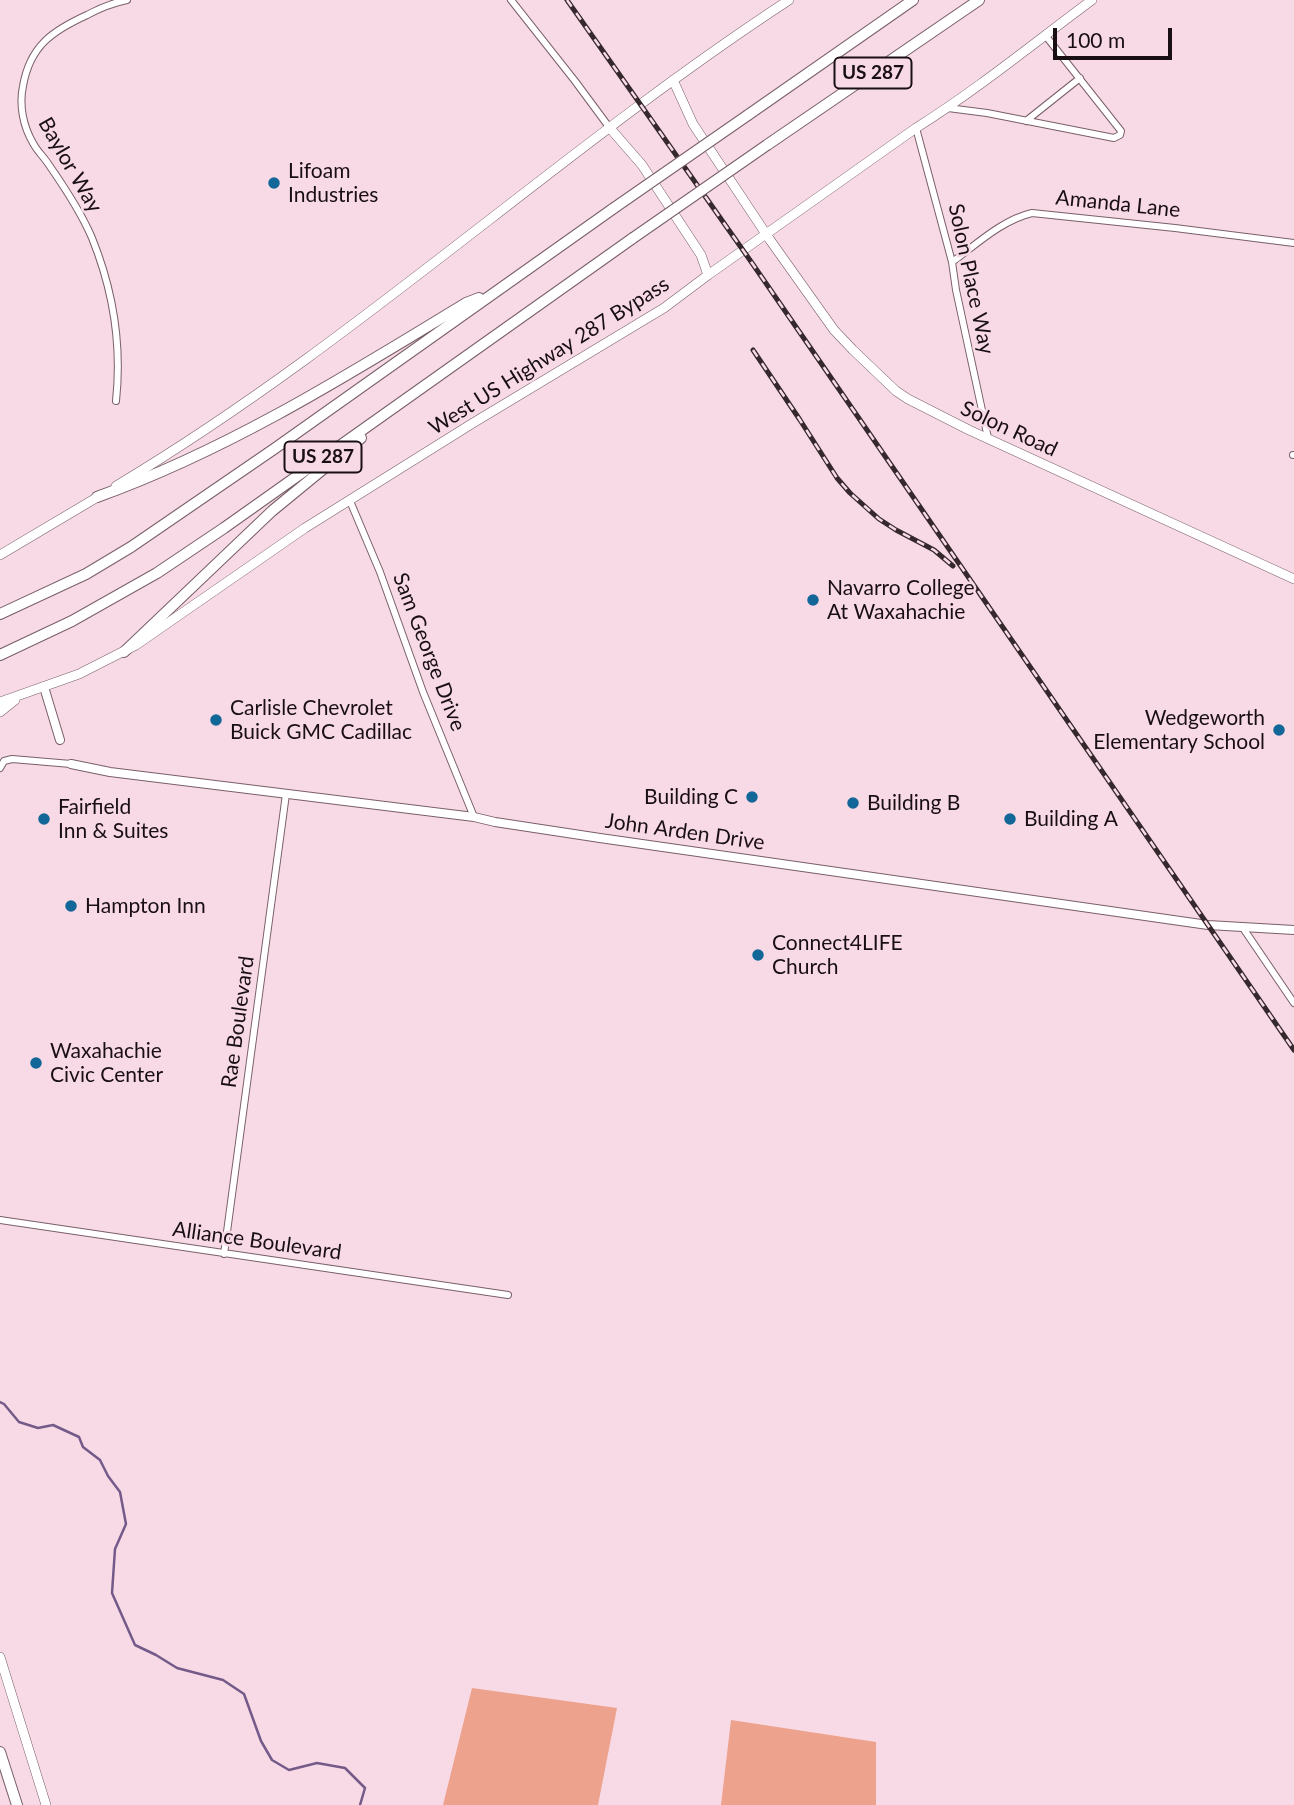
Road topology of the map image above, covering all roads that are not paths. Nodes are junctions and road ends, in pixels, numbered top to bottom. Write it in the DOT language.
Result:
graph roads {
  1 [pos="127,0"];
  2 [pos="511,0"];
  3 [pos="789,0"];
  4 [pos="913,0"];
  5 [pos="979,0"];
  6 [pos="1092,0"];
  7 [pos="1045,35"];
  8 [pos="1080,78"];
  9 [pos="673,80"];
  10 [pos="948,108"];
  11 [pos="1026,121"];
  12 [pos="609,127"];
  13 [pos="916,128"];
  14 [pos="767,234"];
  15 [pos="1294,243"];
  16 [pos="951,262"];
  17 [pos="708,275"];
  18 [pos="488,296"];
  19 [pos="437,375"];
  20 [pos="116,401"];
  21 [pos="988,439"];
  22 [pos="97,497"];
  23 [pos="350,501"];
  24 [pos="0,555"];
  25 [pos="1294,579"];
  26 [pos="0,614"];
  27 [pos="124,652"];
  28 [pos="0,655"];
  29 [pos="44,687"];
  30 [pos="22,694"];
  31 [pos="0,702"];
  32 [pos="0,712"];
  33 [pos="60,740"];
  34 [pos="71,764"];
  35 [pos="0,768"];
  36 [pos="286,794"];
  37 [pos="474,817"];
  38 [pos="1243,928"];
  39 [pos="1294,930"];
  40 [pos="1294,1003"];
  41 [pos="0,1220"];
  42 [pos="224,1254"];
  43 [pos="508,1295"];
  44 [pos="0,1657"];
  45 [pos="0,1752"];
  46 [pos="17,1805"];
  47 [pos="46,1805"];
  1 -- 20 [label="street, Baylor Way"];
  2 -- 12 [label="street"];
  3 -- 9 [label="main road"];
  4 -- 18 [label="highway, US 287, bridge"];
  5 -- 19 [label="highway, US 287, bridge"];
  6 -- 7 [label="main road, West US Highway 287 Bypass"];
  7 -- 8 [label="street"];
  7 -- 10 [label="main road, West US Highway 287 Bypass"];
  8 -- 11 [label="street"];
  8 -- 11 [label="street"];
  9 -- 12 [label="main road"];
  9 -- 14 [label="main road, Solon Road"];
  10 -- 11 [label="street"];
  10 -- 13 [label="main road, West US Highway 287 Bypass"];
  12 -- 17 [label="main road"];
  12 -- 22 [label="main road"];
  13 -- 14 [label="main road, West US Highway 287 Bypass"];
  13 -- 16 [label="street, Solon Place Way"];
  14 -- 17 [label="main road, West US Highway 287 Bypass"];
  14 -- 21 [label="main road, Solon Road"];
  15 -- 16 [label="street, Amanda Lane"];
  16 -- 21 [label="street, Solon Place Way"];
  17 -- 23 [label="main road, West US Highway 287 Bypass"];
  18 -- 22 [label="highway"];
  18 -- 26 [label="highway, US 287"];
  19 -- 27 [label="highway"];
  19 -- 28 [label="highway, US 287"];
  21 -- 25 [label="main road, Solon Road"];
  22 -- 24 [label="main road"];
  23 -- 27 [label="main road, West US Highway 287 Bypass"];
  23 -- 37 [label="street, Sam George Drive"];
  27 -- 29 [label="main road, West US Highway 287 Bypass"];
  29 -- 30 [label="main road, West US Highway 287 Bypass"];
  29 -- 33 [label="street"];
  30 -- 31 [label="main road, West US Highway 287 Bypass"];
  30 -- 32 [label="main road"];
  34 -- 35 [label="street"];
  34 -- 36 [label="street, John Arden Drive"];
  36 -- 37 [label="street, John Arden Drive"];
  36 -- 42 [label="street, Rae Boulevard"];
  37 -- 38 [label="street, John Arden Drive"];
  38 -- 39 [label="street, John Arden Drive"];
  38 -- 40 [label="street"];
  41 -- 42 [label="street, Alliance Boulevard"];
  42 -- 43 [label="street, Alliance Boulevard"];
  44 -- 47 [label="main road"];
  45 -- 46 [label="highway"];
}
